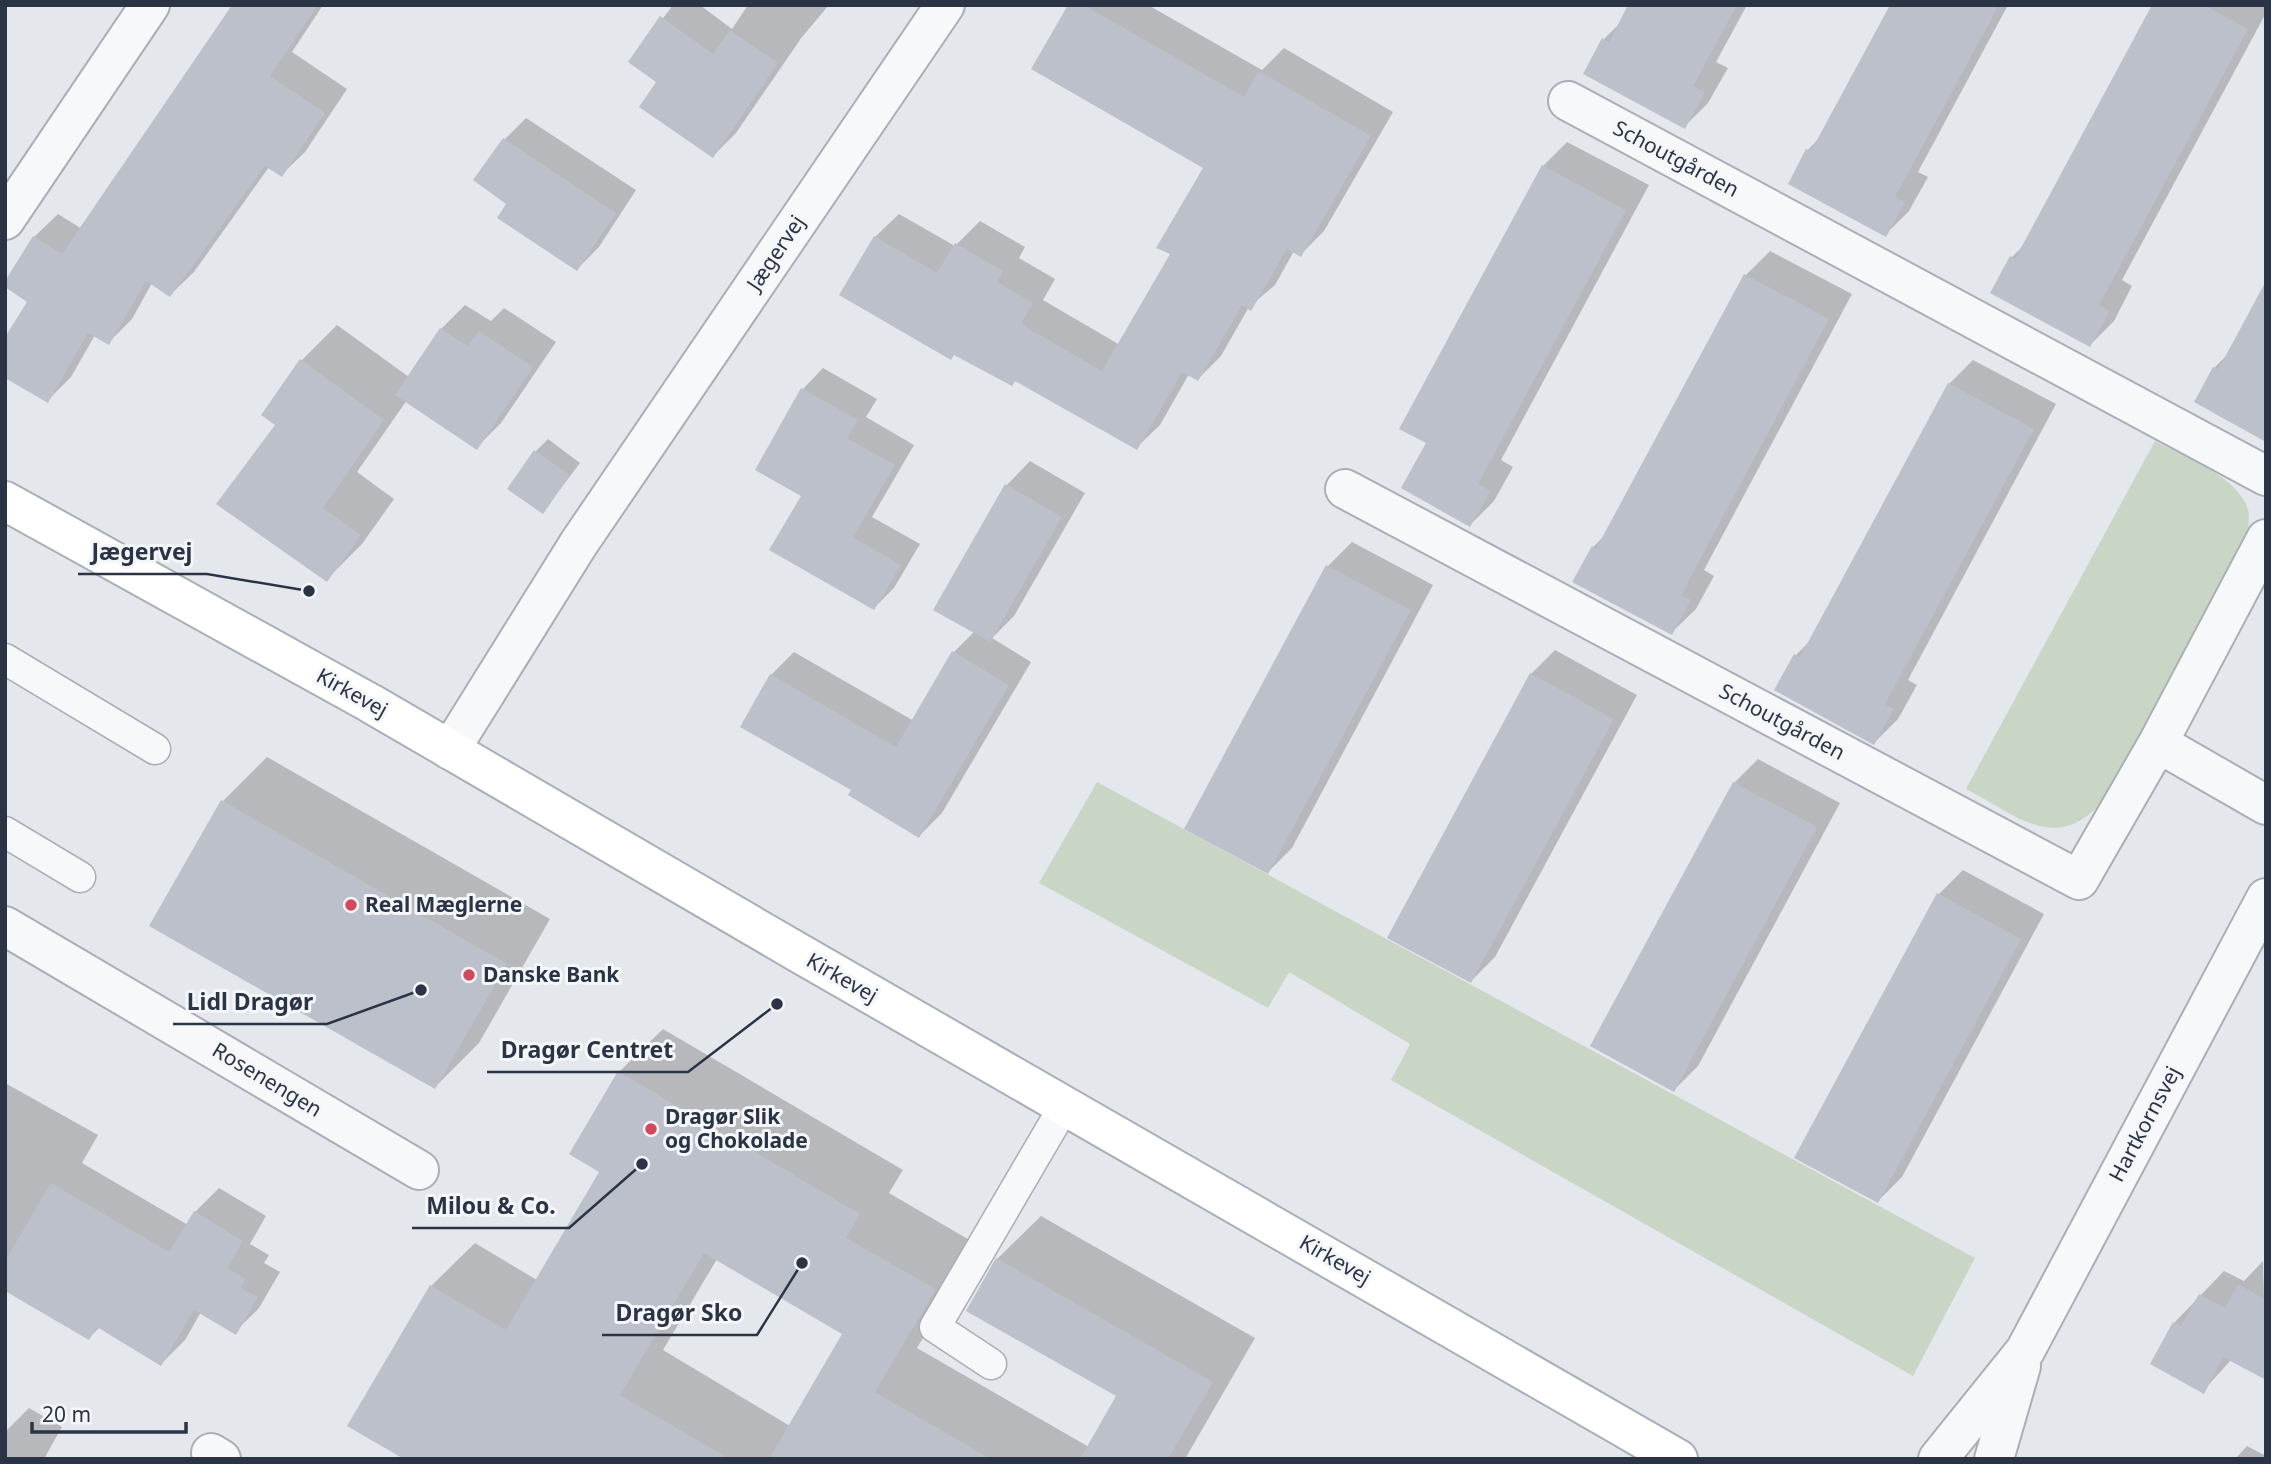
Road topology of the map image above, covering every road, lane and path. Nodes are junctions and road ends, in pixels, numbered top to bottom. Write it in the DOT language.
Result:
graph roads {
  1 [pos="150,5"];
  2 [pos="945,5"];
  3 [pos="1568,102"];
  4 [pos="5,220"];
  5 [pos="2266,475"];
  6 [pos="1345,489"];
  7 [pos="5,501"];
  8 [pos="2266,539"];
  9 [pos="5,659"];
  10 [pos="2158,743"];
  11 [pos="155,749"];
  12 [pos="450,750"];
  13 [pos="2266,805"];
  14 [pos="5,832"];
  15 [pos="80,877"];
  16 [pos="2266,898"];
  17 [pos="5,926"];
  18 [pos="1065,1105"];
  19 [pos="419,1170"];
  20 [pos="2025,1351"];
  21 [pos="991,1364"];
  22 [pos="1678,1459"];
  23 [pos="1938,1459"];
  24 [pos="1994,1459"];
  1 -- 4 [label="street"];
  2 -- 12 [label="street, Jægervej"];
  3 -- 5 [label="street, Schoutgården"];
  6 -- 10 [label="street, Schoutgården"];
  7 -- 12 [label="main road, Kirkevej"];
  8 -- 10 [label="street, Schoutgården"];
  9 -- 11 [label="lane"];
  10 -- 13 [label="street"];
  12 -- 18 [label="main road, Kirkevej"];
  14 -- 15 [label="lane"];
  16 -- 20 [label="street, Hartkornsvej"];
  17 -- 19 [label="street, Rosenengen"];
  18 -- 21 [label="lane"];
  18 -- 22 [label="main road, Kirkevej"];
  20 -- 23 [label="street, Hartkornsvej"];
  20 -- 24 [label="street, Hartkornsvej"];
}
